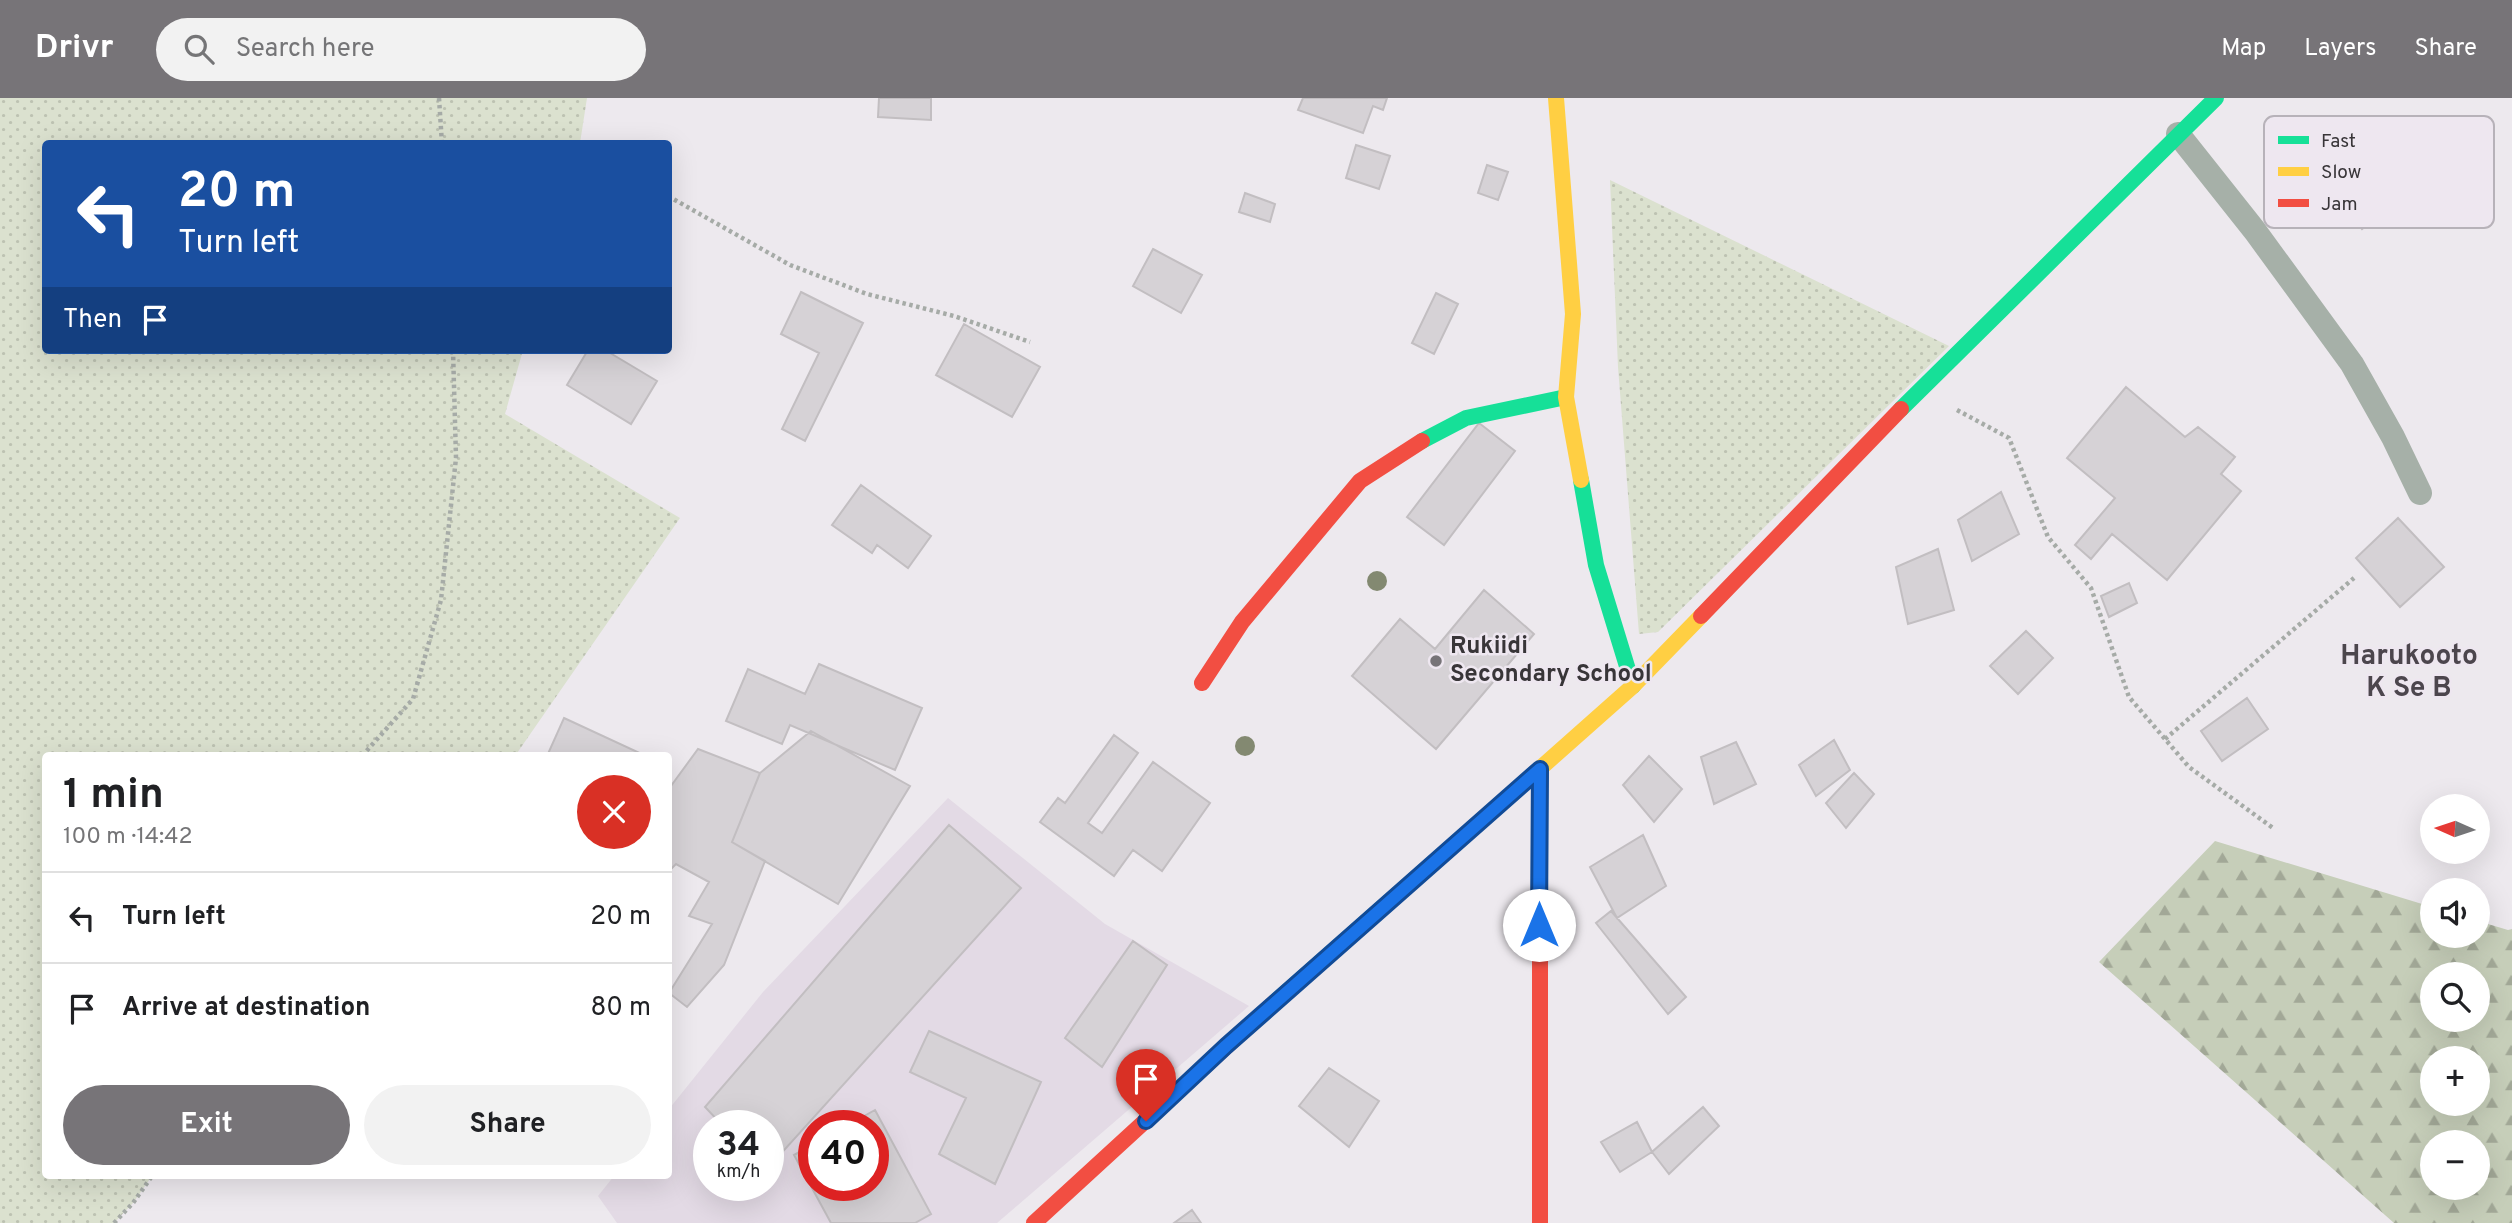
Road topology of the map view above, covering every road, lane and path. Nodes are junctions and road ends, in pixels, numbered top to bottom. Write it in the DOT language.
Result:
graph roads {
  1 [pos="439,98"];
  2 [pos="1556,98"];
  3 [pos="2216,98"];
  4 [pos="2178,134"];
  5 [pos="442,140"];
  6 [pos="672,198"];
  7 [pos="1030,342"];
  8 [pos="453,354"];
  9 [pos="1919,390"];
  10 [pos="1566,397"];
  11 [pos="2420,493"];
  12 [pos="2354,578"];
  13 [pos="1202,683"];
  14 [pos="1633,686"];
  15 [pos="2165,739"];
  16 [pos="366,752"];
  17 [pos="1540,769"];
  18 [pos="2273,828"];
  19 [pos="150,1179"];
  20 [pos="114,1223"];
  21 [pos="1034,1223"];
  22 [pos="1540,1223"];
  1 -- 5 [label="path"];
  2 -- 10 [label="street"];
  3 -- 4 [label="street"];
  4 -- 9 [label="street"];
  4 -- 11 [label="lane"];
  6 -- 7 [label="path"];
  8 -- 16 [label="path"];
  9 -- 14 [label="street"];
  9 -- 15 [label="path"];
  10 -- 13 [label="street"];
  10 -- 14 [label="street"];
  12 -- 15 [label="path"];
  14 -- 17 [label="street"];
  15 -- 18 [label="path"];
  17 -- 21 [label="street"];
  17 -- 22 [label="street"];
  19 -- 20 [label="path"];
}
